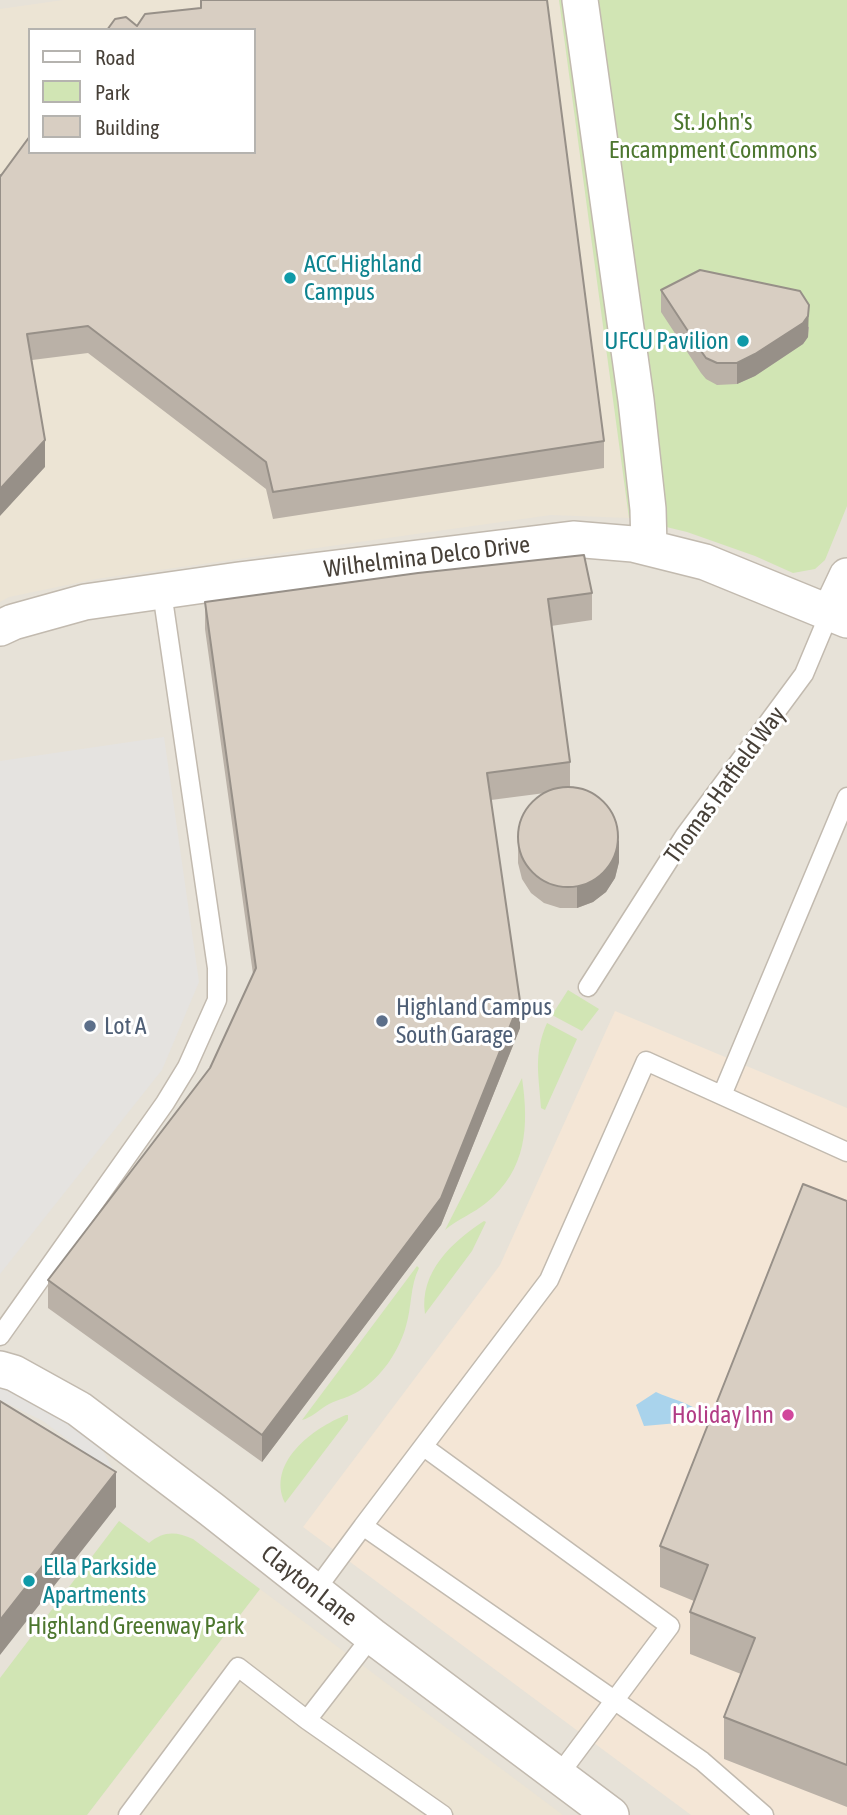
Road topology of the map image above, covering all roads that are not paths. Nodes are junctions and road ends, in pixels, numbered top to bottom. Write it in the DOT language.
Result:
graph roads {
  1 [pos="580,0"];
  2 [pos="649,547"];
  3 [pos="847,576"];
  4 [pos="162,592"];
  5 [pos="838,616"];
  6 [pos="0,628"];
  7 [pos="847,797"];
  8 [pos="588,987"];
  9 [pos="722,1095"];
  10 [pos="847,1152"];
  11 [pos="0,1336"];
  12 [pos="0,1369"];
  13 [pos="424,1447"];
  14 [pos="363,1526"];
  15 [pos="315,1591"];
  16 [pos="372,1636"];
  17 [pos="614,1700"];
  18 [pos="307,1720"];
  19 [pos="558,1776"];
  20 [pos="595,1810"];
  21 [pos="128,1815"];
  22 [pos="443,1815"];
  23 [pos="764,1815"];
  1 -- 2 [label="street"];
  2 -- 4 [label="street, Wilhelmina Delco Drive"];
  2 -- 5 [label="street, Wilhelmina Delco Drive"];
  3 -- 5 [label="street, Thomas Hatfield Way"];
  4 -- 6 [label="street, Wilhelmina Delco Drive"];
  4 -- 11 [label="lane"];
  5 -- 8 [label="lane, Thomas Hatfield Way"];
  7 -- 9 [label="lane"];
  9 -- 10 [label="lane"];
  9 -- 13 [label="lane"];
  12 -- 15 [label="street, Clayton Lane"];
  13 -- 14 [label="lane"];
  13 -- 17 [label="lane"];
  14 -- 15 [label="lane"];
  14 -- 17 [label="lane"];
  15 -- 16 [label="street, Clayton Lane"];
  16 -- 18 [label="lane"];
  16 -- 19 [label="street, Clayton Lane"];
  17 -- 19 [label="lane"];
  17 -- 23 [label="lane"];
  18 -- 21 [label="lane"];
  18 -- 22 [label="lane"];
  19 -- 20 [label="street, Clayton Lane"];
}
